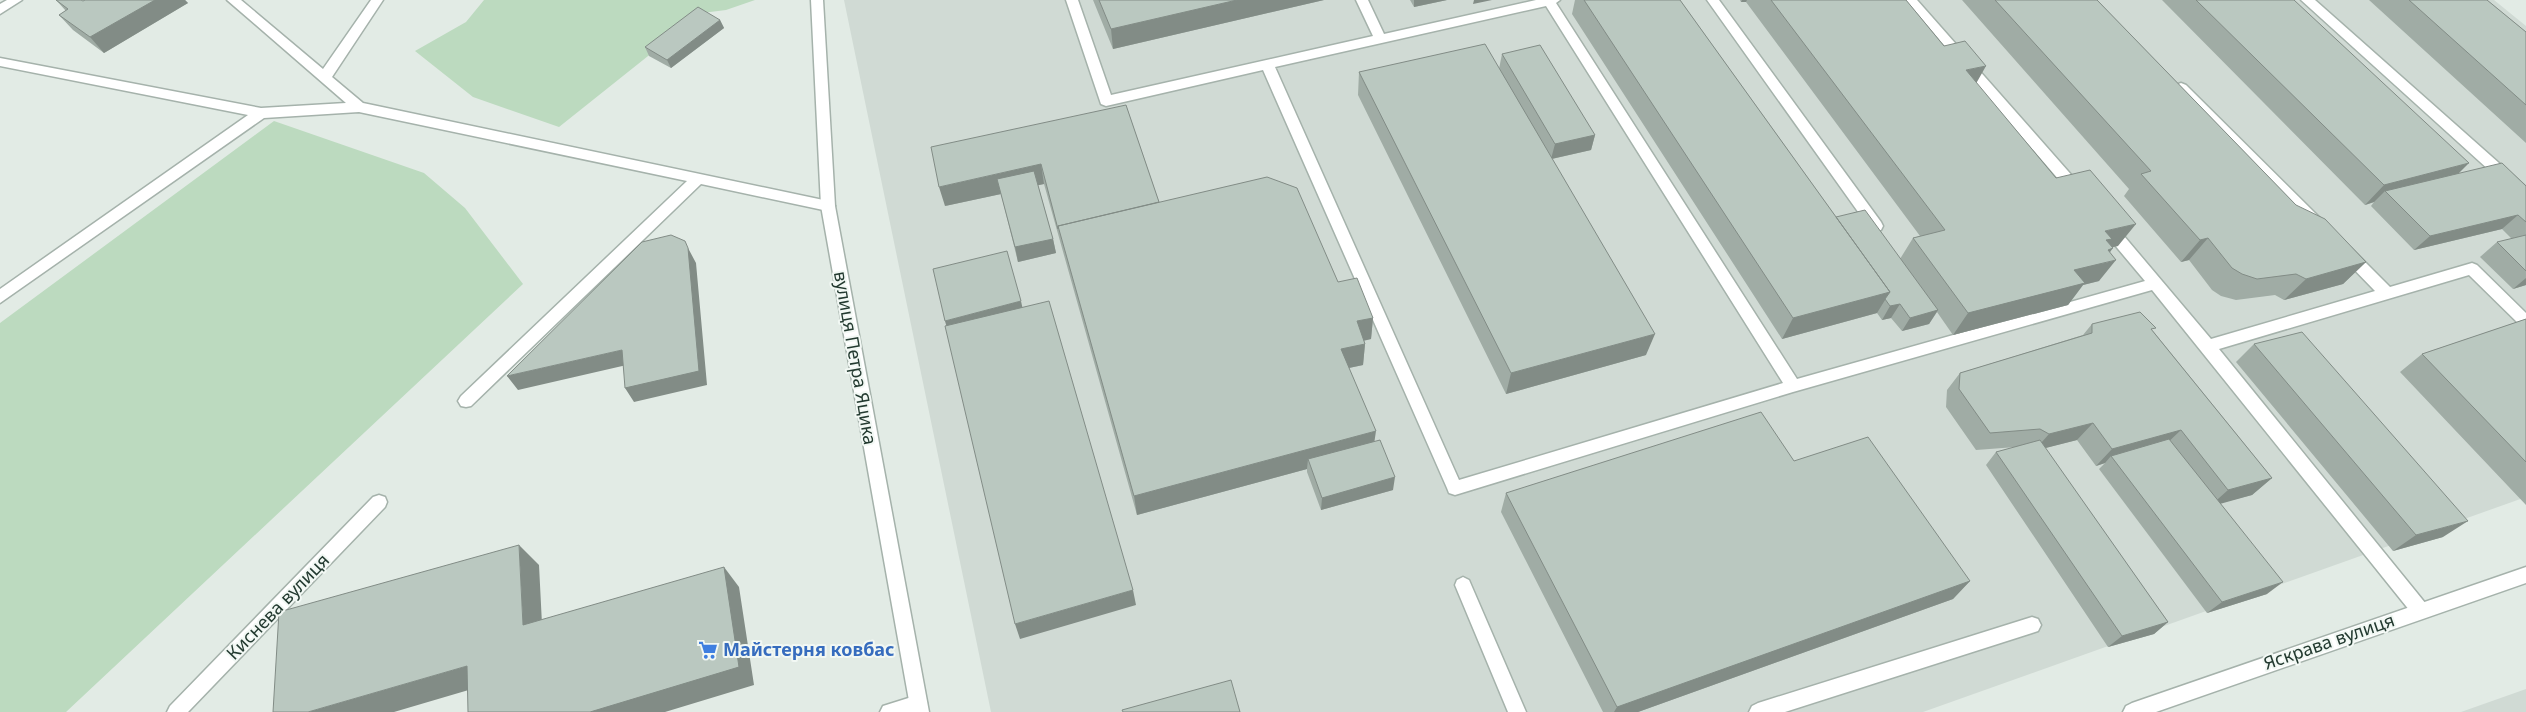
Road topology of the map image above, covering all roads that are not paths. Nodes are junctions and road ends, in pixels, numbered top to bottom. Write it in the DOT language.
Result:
graph roads {
  1 [pos="16,0"];
  2 [pos="233,0"];
  3 [pos="377,0"];
  4 [pos="817,0"];
  5 [pos="1072,0"];
  6 [pos="1362,0"];
  7 [pos="1550,0"];
  8 [pos="1713,0"];
  9 [pos="1910,0"];
  10 [pos="2307,0"];
  11 [pos="0,10"];
  12 [pos="1381,40"];
  13 [pos="0,62"];
  14 [pos="1268,66"];
  15 [pos="2171,77"];
  16 [pos="324,78"];
  17 [pos="359,107"];
  18 [pos="261,113"];
  19 [pos="699,178"];
  20 [pos="2526,195"];
  21 [pos="2085,201"];
  22 [pos="828,206"];
  23 [pos="2098,216"];
  24 [pos="2324,231"];
  25 [pos="1884,237"];
  26 [pos="2338,245"];
  27 [pos="2157,283"];
  28 [pos="2387,294"];
  29 [pos="0,296"];
  30 [pos="2526,322"];
  31 [pos="2208,346"];
  32 [pos="1793,386"];
  33 [pos="466,401"];
  34 [pos="380,502"];
  35 [pos="2526,575"];
  36 [pos="1463,585"];
  37 [pos="2420,610"];
  38 [pos="2032,625"];
  39 [pos="919,708"];
  40 [pos="176,712"];
  41 [pos="888,712"];
  42 [pos="1518,712"];
  43 [pos="1758,712"];
  44 [pos="2132,712"];
  1 -- 11 [label="street"];
  2 -- 16 [label="street"];
  3 -- 16 [label="street"];
  4 -- 22 [label="street, вулиця Петра Яцика"];
  5 -- 14 [label="street"];
  6 -- 12 [label="street"];
  7 -- 12 [label="street"];
  7 -- 32 [label="street"];
  8 -- 25 [label="street"];
  9 -- 21 [label="street"];
  10 -- 20 [label="street"];
  12 -- 14 [label="street"];
  13 -- 18 [label="street"];
  14 -- 32 [label="street"];
  15 -- 24 [label="street"];
  16 -- 17 [label="street"];
  17 -- 18 [label="street"];
  17 -- 19 [label="street"];
  18 -- 29 [label="street"];
  19 -- 22 [label="street"];
  19 -- 33 [label="street"];
  22 -- 39 [label="street, вулиця Петра Яцика"];
  23 -- 27 [label="street"];
  26 -- 28 [label="street"];
  27 -- 31 [label="street"];
  27 -- 32 [label="street"];
  28 -- 30 [label="street"];
  28 -- 31 [label="street"];
  31 -- 37 [label="street"];
  34 -- 40 [label="street, Киснева вулиця"];
  35 -- 37 [label="street, Яскрава вулиця"];
  36 -- 42 [label="street"];
  37 -- 44 [label="street, Яскрава вулиця"];
  38 -- 43 [label="street"];
  39 -- 41 [label="street"];
}
